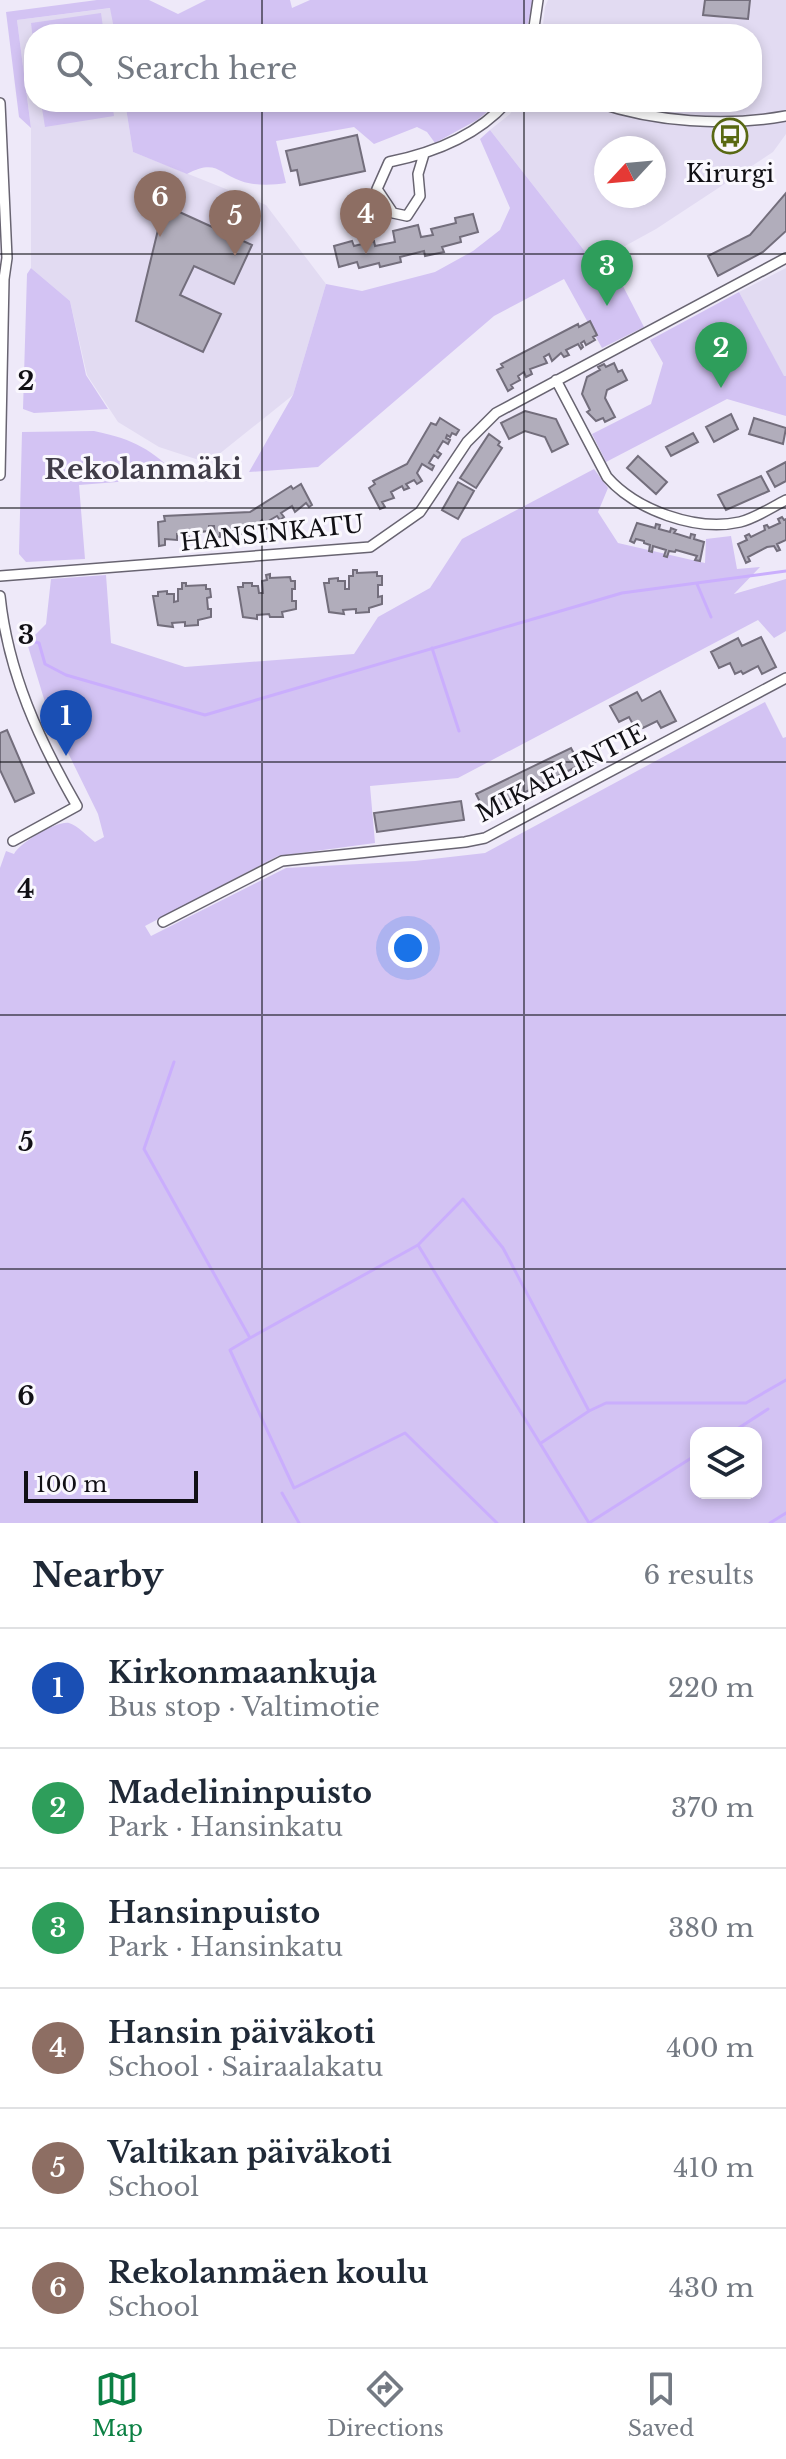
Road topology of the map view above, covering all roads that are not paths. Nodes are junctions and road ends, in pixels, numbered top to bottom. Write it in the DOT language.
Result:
graph roads {
  1 [pos="538,0"];
  2 [pos="534,24"];
  3 [pos="0,103"];
  4 [pos="498,112"];
  5 [pos="637,112"];
  6 [pos="786,116"];
  7 [pos="0,134"];
  8 [pos="424,154"];
  9 [pos="786,258"];
  10 [pos="556,380"];
  11 [pos="0,475"];
  12 [pos="786,500"];
  13 [pos="0,576"];
  14 [pos="0,596"];
  15 [pos="786,678"];
  16 [pos="13,841"];
  17 [pos="163,922"];
  1 -- 2 [label="street"];
  3 -- 7 [label="street"];
  4 -- 8 [label="street"];
  5 -- 6 [label="street"];
  7 -- 11 [label="street"];
  8 -- 8 [label="street"];
  9 -- 10 [label="street, HANSINKATU"];
  10 -- 12 [label="street"];
  10 -- 13 [label="street, HANSINKATU"];
  14 -- 16 [label="street"];
  15 -- 17 [label="street, MIKAELINTIE"];
}
